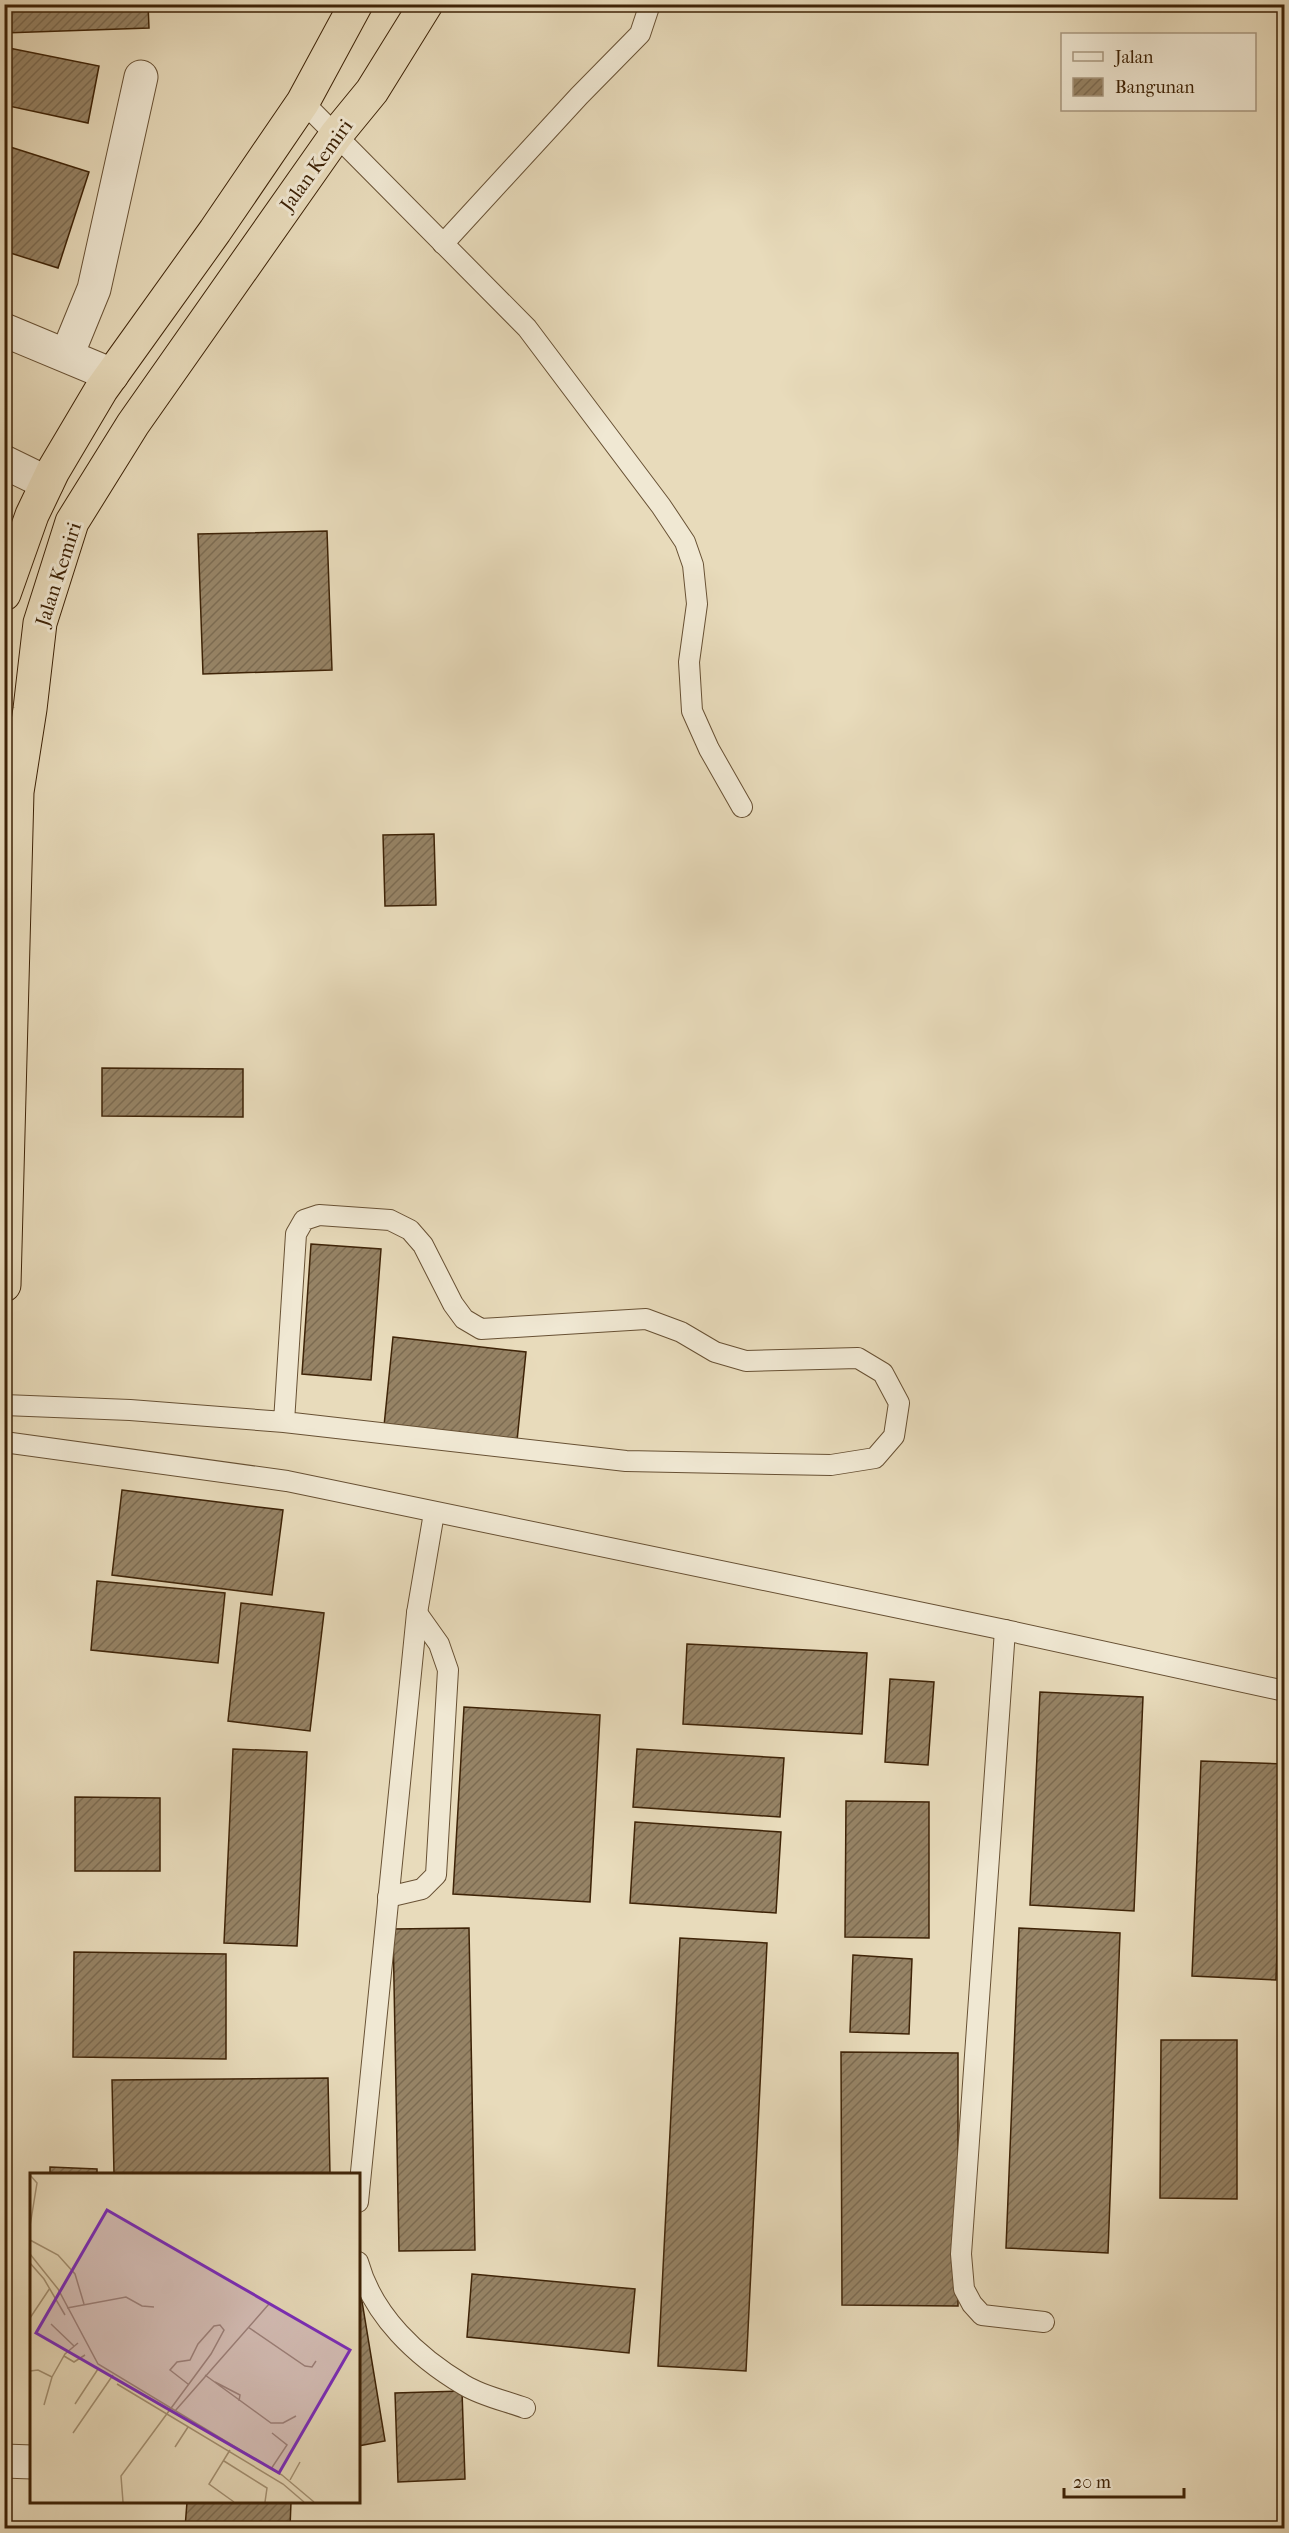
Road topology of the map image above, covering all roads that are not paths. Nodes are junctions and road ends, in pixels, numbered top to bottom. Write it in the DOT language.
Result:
graph roads {
  1 [pos="356,4"];
  2 [pos="426,4"];
  3 [pos="650,4"];
  4 [pos="141,77"];
  5 [pos="303,102"];
  6 [pos="336,135"];
  7 [pos="443,244"];
  8 [pos="4,330"];
  9 [pos="67,355"];
  10 [pos="112,375"];
  11 [pos="4,462"];
  12 [pos="48,483"];
  13 [pos="4,594"];
  14 [pos="11,792"];
  15 [pos="742,807"];
  16 [pos="4,1286"];
  17 [pos="4,1405"];
  18 [pos="284,1422"];
  19 [pos="4,1442"];
  20 [pos="434,1513"];
  21 [pos="417,1613"];
  22 [pos="1005,1630"];
  23 [pos="1280,1690"];
  24 [pos="388,1897"];
  25 [pos="360,2182"];
  26 [pos="360,2269"];
  27 [pos="1044,2322"];
  28 [pos="525,2408"];
  29 [pos="4,2461"];
  30 [pos="30,2462"];
  1 -- 5 [label="highway"];
  2 -- 6 [label="highway, Jalan Kemiri"];
  3 -- 7 [label="lane"];
  4 -- 9 [label="street"];
  5 -- 6 [label="lane"];
  5 -- 10 [label="highway"];
  6 -- 7 [label="lane"];
  6 -- 14 [label="highway, Jalan Kemiri"];
  7 -- 15 [label="lane"];
  8 -- 9 [label="street"];
  9 -- 10 [label="street"];
  10 -- 12 [label="highway"];
  11 -- 12 [label="street"];
  12 -- 13 [label="highway"];
  14 -- 16 [label="highway, Jalan Kemiri"];
  17 -- 18 [label="lane"];
  18 -- 18 [label="lane"];
  19 -- 20 [label="lane"];
  20 -- 21 [label="lane"];
  20 -- 22 [label="lane"];
  21 -- 24 [label="lane"];
  21 -- 24 [label="lane"];
  22 -- 23 [label="lane"];
  22 -- 27 [label="lane"];
  24 -- 25 [label="lane"];
  26 -- 28 [label="lane"];
  29 -- 30 [label="street"];
}
